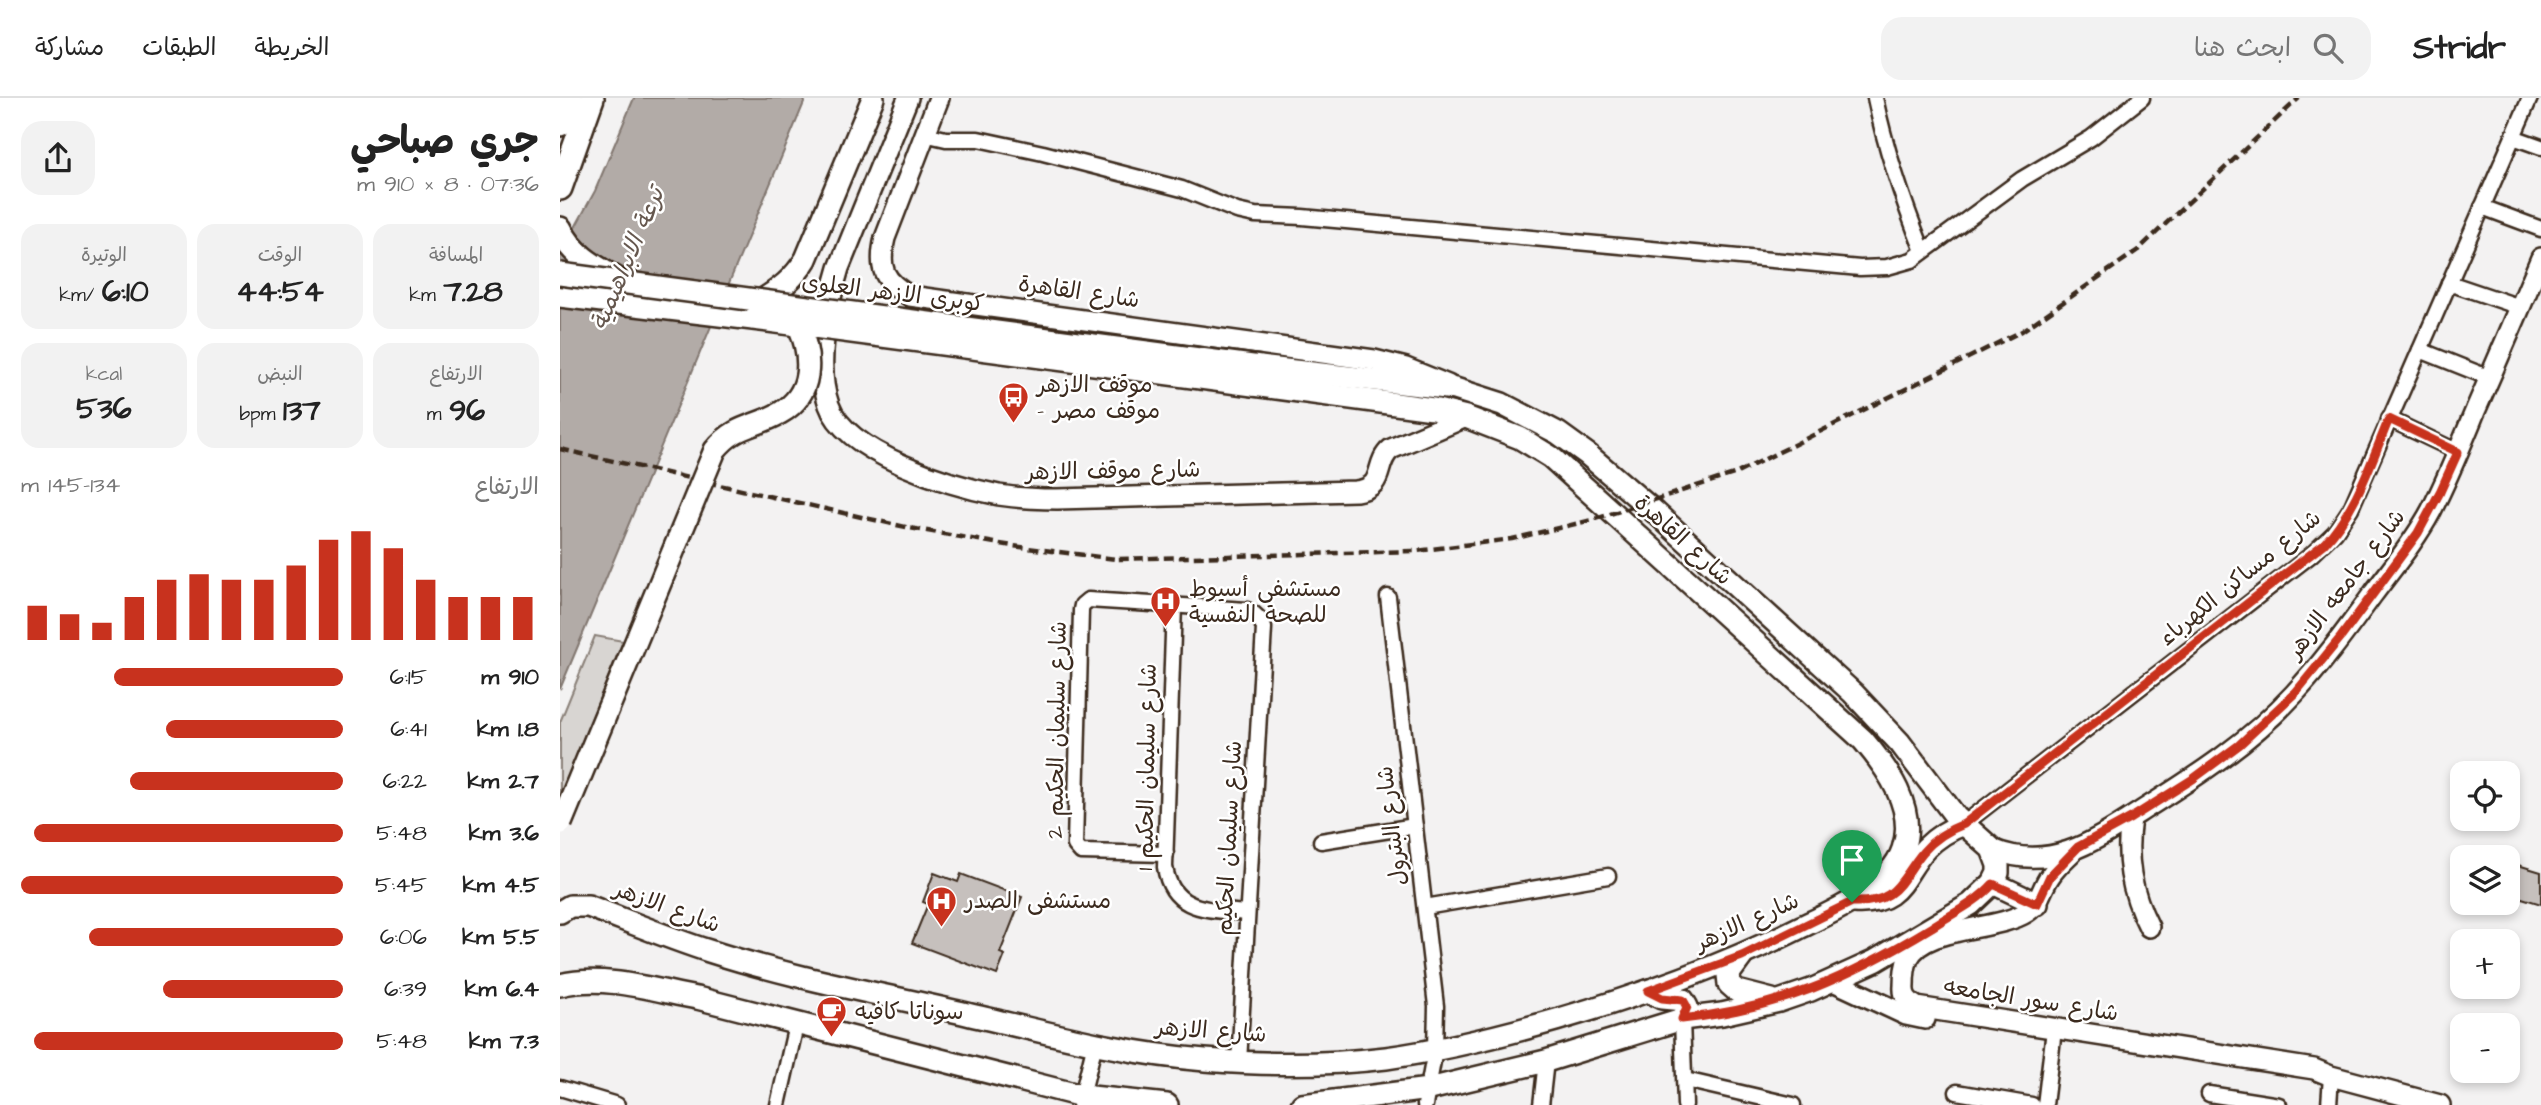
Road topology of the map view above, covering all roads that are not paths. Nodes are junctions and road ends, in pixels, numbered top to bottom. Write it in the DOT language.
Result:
graph roads {
  1 [pos="570,98"];
  2 [pos="592,98"];
  3 [pos="873,98"];
  4 [pos="908,98"];
  5 [pos="939,98"];
  6 [pos="1875,98"];
  7 [pos="2142,98"];
  8 [pos="2530,98"];
  9 [pos="560,124"];
  10 [pos="924,134"];
  11 [pos="2513,137"];
  12 [pos="2541,147"];
  13 [pos="560,188"];
  14 [pos="2482,207"];
  15 [pos="560,229"];
  16 [pos="2541,229"];
  17 [pos="1923,251"];
  18 [pos="2541,258"];
  19 [pos="560,274"];
  20 [pos="623,283"];
  21 [pos="2449,283"];
  22 [pos="560,296"];
  23 [pos="759,302"];
  24 [pos="2520,307"];
  25 [pos="799,326"];
  26 [pos="2420,350"];
  27 [pos="1257,376"];
  28 [pos="2490,378"];
  29 [pos="1455,389"];
  30 [pos="1466,417"];
  31 [pos="2389,419"];
  32 [pos="2458,452"];
  33 [pos="1219,474"];
  34 [pos="1219,494"];
  35 [pos="1388,597"];
  36 [pos="1174,606"];
  37 [pos="2131,818"];
  38 [pos="1964,824"];
  39 [pos="561,825"];
  40 [pos="1415,827"];
  41 [pos="1321,841"];
  42 [pos="2078,847"];
  43 [pos="1992,849"];
  44 [pos="1166,855"];
  45 [pos="1608,876"];
  46 [pos="1993,884"];
  47 [pos="1852,902"];
  48 [pos="2037,904"];
  49 [pos="1425,907"];
  50 [pos="560,912"];
  51 [pos="1247,913"];
  52 [pos="2150,927"];
  53 [pos="1742,956"];
  54 [pos="1833,981"];
  55 [pos="560,985"];
  56 [pos="1648,991"];
  57 [pos="1779,1001"];
  58 [pos="1682,1019"];
  59 [pos="796,1025"];
  60 [pos="2053,1038"];
  61 [pos="1095,1043"];
  62 [pos="1435,1050"];
  63 [pos="1546,1061"];
  64 [pos="1238,1062"];
  65 [pos="2331,1076"];
  66 [pos="1685,1080"];
  67 [pos="560,1088"];
  68 [pos="1957,1092"];
  69 [pos="2209,1094"];
  70 [pos="1427,1097"];
  71 [pos="1081,1100"];
  72 [pos="617,1105"];
  73 [pos="778,1105"];
  74 [pos="1167,1105"];
  75 [pos="1302,1105"];
  76 [pos="1541,1105"];
  77 [pos="1685,1105"];
  78 [pos="1793,1105"];
  79 [pos="2032,1105"];
  80 [pos="2045,1105"];
  81 [pos="2279,1105"];
  82 [pos="2329,1105"];
  83 [pos="2440,1105"];
  1 -- 9 [label="main road"];
  2 -- 13 [label="main road"];
  3 -- 23 [label="main road"];
  4 -- 34 [label="street, شارع موقف الازهر"];
  5 -- 10 [label="street, شارع القاهرة"];
  6 -- 17 [label="street"];
  7 -- 17 [label="street"];
  8 -- 11 [label="street, شارع مساكن الكهرباء"];
  10 -- 17 [label="street"];
  10 -- 29 [label="street, شارع القاهرة"];
  11 -- 12 [label="street"];
  11 -- 14 [label="street, شارع مساكن الكهرباء"];
  14 -- 16 [label="street"];
  14 -- 21 [label="street, شارع مساكن الكهرباء"];
  15 -- 20 [label="main road"];
  18 -- 24 [label="street, شارع جامعه الازهر"];
  19 -- 20 [label="main road, كوبرى الازهر العلوى, bridge"];
  20 -- 23 [label="main road, كوبرى الازهر العلوى, bridge"];
  21 -- 24 [label="street"];
  21 -- 26 [label="street, شارع مساكن الكهرباء"];
  22 -- 25 [label="main road, كوبرى الازهر العلوى, bridge"];
  23 -- 27 [label="main road, كوبرى الازهر العلوى, bridge"];
  24 -- 28 [label="street, شارع جامعه الازهر"];
  25 -- 27 [label="main road, كوبرى الازهر العلوى, bridge"];
  25 -- 39 [label="main road, bridge"];
  26 -- 28 [label="street"];
  26 -- 31 [label="street, شارع مساكن الكهرباء"];
  27 -- 29 [label="main road, شارع القاهرة"];
  27 -- 30 [label="main road, شارع القاهرة"];
  28 -- 32 [label="street, شارع جامعه الازهر"];
  29 -- 38 [label="main road, شارع القاهرة"];
  30 -- 34 [label="street, شارع موقف الازهر"];
  30 -- 47 [label="main road, شارع القاهرة"];
  31 -- 32 [label="street"];
  31 -- 38 [label="street, شارع مساكن الكهرباء"];
  32 -- 37 [label="street, شارع جامعه الازهر"];
  33 -- 34 [label="street"];
  35 -- 40 [label="street, شارع البترول"];
  36 -- 44 [label="street, شارع سليمان الحكيم 1"];
  36 -- 44 [label="street, شارع سليمان الحكيم 2"];
  36 -- 51 [label="street, شارع سليمان الحكيم"];
  37 -- 42 [label="street, شارع جامعه الازهر"];
  37 -- 52 [label="street"];
  38 -- 43 [label="main road"];
  38 -- 47 [label="main road"];
  40 -- 41 [label="street"];
  40 -- 49 [label="street, شارع البترول"];
  42 -- 43 [label="street, شارع جامعه الازهر"];
  42 -- 48 [label="street, شارع جامعه الازهر"];
  43 -- 46 [label="main road"];
  44 -- 51 [label="street, شارع سليمان الحكيم 1"];
  45 -- 49 [label="street"];
  46 -- 48 [label="main road"];
  46 -- 54 [label="main road"];
  47 -- 53 [label="main road, شارع الازهر"];
  48 -- 65 [label="street, شارع سور الجامعه"];
  49 -- 62 [label="street, شارع البترول"];
  50 -- 61 [label="main road, شارع الازهر"];
  51 -- 64 [label="street, شارع سليمان الحكيم"];
  53 -- 56 [label="main road, شارع الازهر"];
  53 -- 57 [label="main road"];
  54 -- 57 [label="main road"];
  54 -- 60 [label="street, شارع سور الجامعه"];
  55 -- 59 [label="main road"];
  56 -- 58 [label="main road"];
  56 -- 62 [label="main road, شارع الازهر"];
  57 -- 58 [label="main road"];
  58 -- 63 [label="main road"];
  58 -- 66 [label="street"];
  59 -- 71 [label="main road"];
  59 -- 73 [label="street"];
  60 -- 65 [label="street, شارع سور الجامعه"];
  60 -- 80 [label="street"];
  61 -- 64 [label="main road, شارع الازهر"];
  61 -- 71 [label="street"];
  62 -- 64 [label="main road, شارع الازهر"];
  62 -- 70 [label="street, شارع البترول"];
  63 -- 70 [label="main road"];
  63 -- 76 [label="street"];
  65 -- 82 [label="street"];
  65 -- 83 [label="street, شارع سور الجامعه"];
  66 -- 77 [label="street"];
  66 -- 78 [label="street"];
  67 -- 72 [label="street"];
  68 -- 79 [label="street"];
  69 -- 81 [label="street"];
  70 -- 75 [label="main road"];
  71 -- 74 [label="main road"];
}
